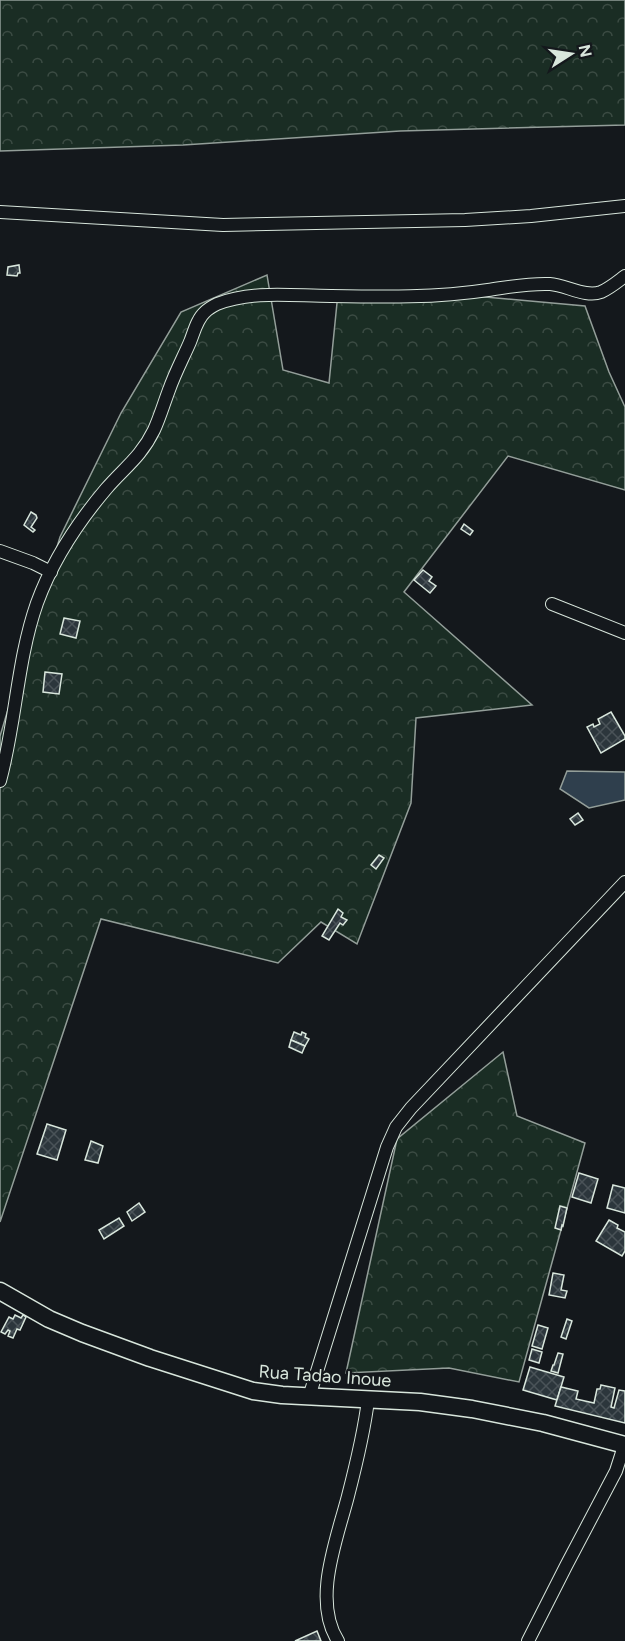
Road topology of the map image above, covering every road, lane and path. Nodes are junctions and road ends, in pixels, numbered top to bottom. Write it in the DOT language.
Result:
graph roads {
  1 [pos="625,206"];
  2 [pos="0,212"];
  3 [pos="625,276"];
  4 [pos="0,551"];
  5 [pos="51,572"];
  6 [pos="552,604"];
  7 [pos="625,633"];
  8 [pos="0,781"];
  9 [pos="625,882"];
  10 [pos="0,1291"];
  11 [pos="309,1397"];
  12 [pos="368,1400"];
  13 [pos="625,1444"];
  14 [pos="338,1641"];
  15 [pos="528,1641"];
  1 -- 2 [label="street"];
  3 -- 5 [label="street"];
  4 -- 5 [label="street"];
  5 -- 8 [label="street"];
  6 -- 7 [label="street"];
  9 -- 11 [label="street"];
  10 -- 11 [label="street, Rua Tadao Inoue"];
  11 -- 12 [label="street, Rua Tadao Inoue"];
  12 -- 13 [label="street, Rua Tadao Inoue"];
  12 -- 14 [label="street"];
  13 -- 15 [label="street"];
}
